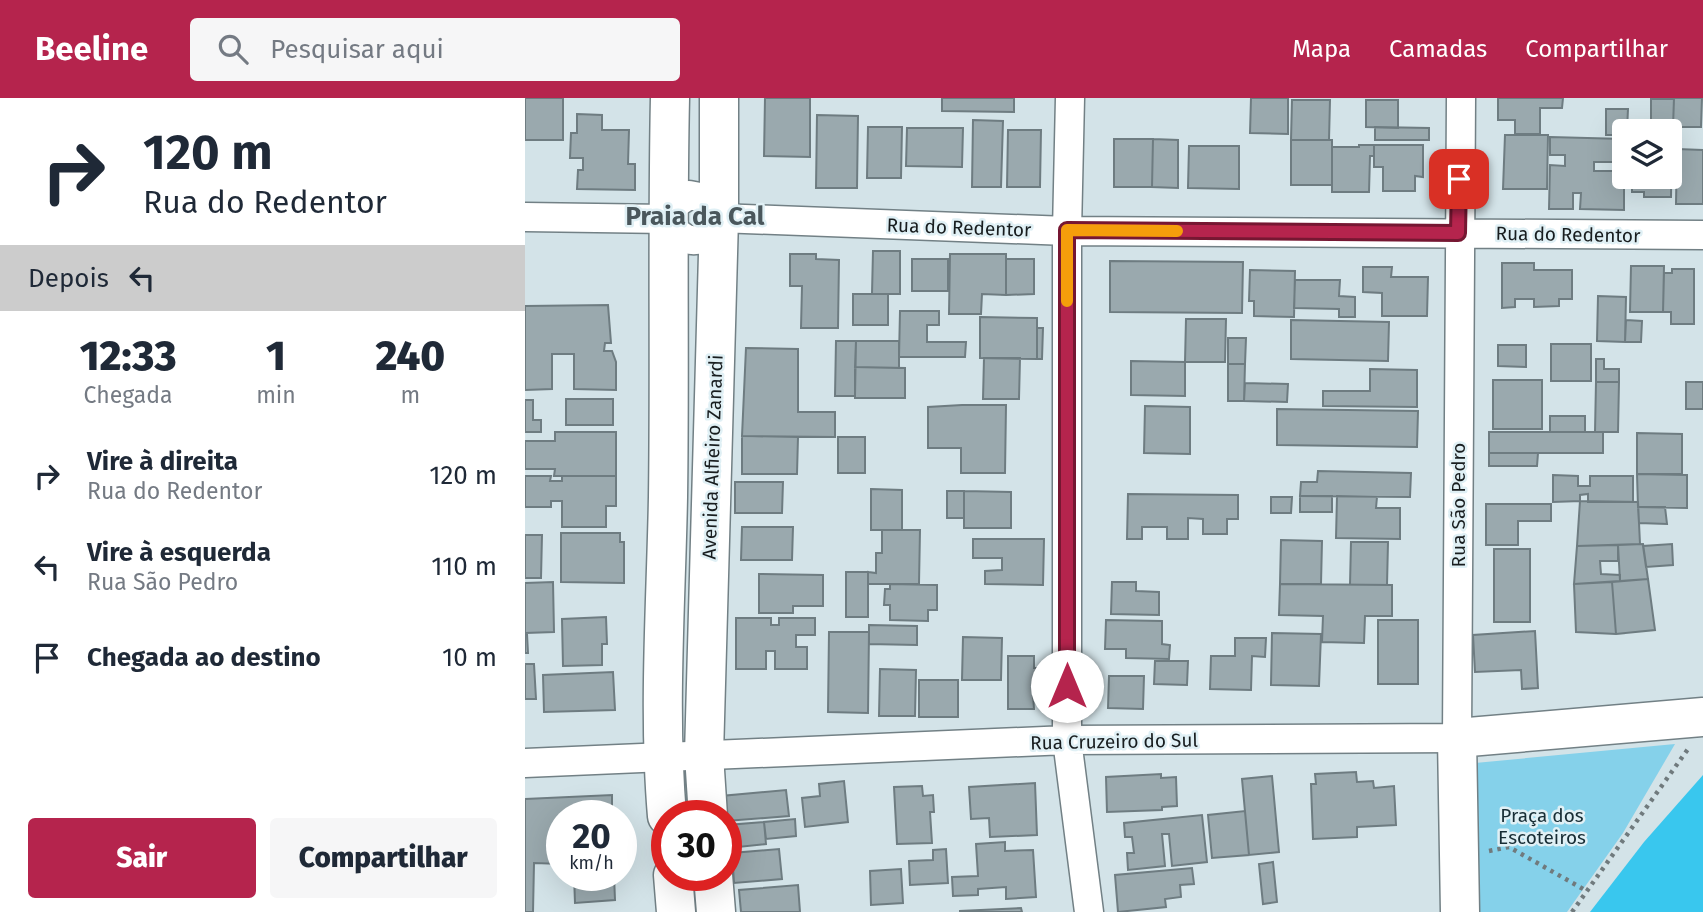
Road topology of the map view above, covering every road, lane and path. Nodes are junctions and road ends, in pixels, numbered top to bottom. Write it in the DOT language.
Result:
graph roads {
  1 [pos="670,98"];
  2 [pos="719,98"];
  3 [pos="1070,98"];
  4 [pos="1461,98"];
  5 [pos="525,217"];
  6 [pos="719,218"];
  7 [pos="667,219"];
  8 [pos="1067,230"];
  9 [pos="1458,233"];
  10 [pos="1703,235"];
  11 [pos="1699,728"];
  12 [pos="1457,738"];
  13 [pos="1067,740"];
  14 [pos="704,755"];
  15 [pos="663,760"];
  16 [pos="525,763"];
  17 [pos="666,800"];
  18 [pos="708,800"];
  19 [pos="1457,857"];
  20 [pos="1585,890"];
  21 [pos="674,891"];
  22 [pos="714,891"];
  23 [pos="676,912"];
  24 [pos="716,912"];
  25 [pos="1089,912"];
  26 [pos="1460,912"];
  27 [pos="1572,912"];
  1 -- 7 [label="street"];
  2 -- 6 [label="street, Avenida Alfieiro Zanardi"];
  3 -- 8 [label="street"];
  4 -- 9 [label="street, Rua São Pedro"];
  5 -- 7 [label="street"];
  6 -- 7 [label="street"];
  6 -- 8 [label="street, Rua do Redentor"];
  6 -- 14 [label="street, Avenida Alfieiro Zanardi"];
  7 -- 15 [label="street"];
  8 -- 9 [label="street, Rua do Redentor"];
  8 -- 13 [label="street"];
  9 -- 10 [label="street, Rua do Redentor"];
  9 -- 12 [label="street, Rua São Pedro"];
  11 -- 12 [label="street, Rua Cruzeiro do Sul"];
  11 -- 20 [label="path"];
  12 -- 13 [label="street, Rua Cruzeiro do Sul"];
  12 -- 19 [label="street, Rua São Pedro"];
  13 -- 14 [label="street, Rua Cruzeiro do Sul"];
  13 -- 25 [label="street"];
  14 -- 15 [label="street, Rua Cruzeiro do Sul"];
  14 -- 18 [label="street, Avenida Alfieiro Zanardi"];
  15 -- 16 [label="street, Rua Cruzeiro do Sul"];
  15 -- 17 [label="street"];
  19 -- 20 [label="path"];
  19 -- 26 [label="street, Rua São Pedro"];
  20 -- 27 [label="path"];
  21 -- 23 [label="street"];
  22 -- 24 [label="street"];
}
